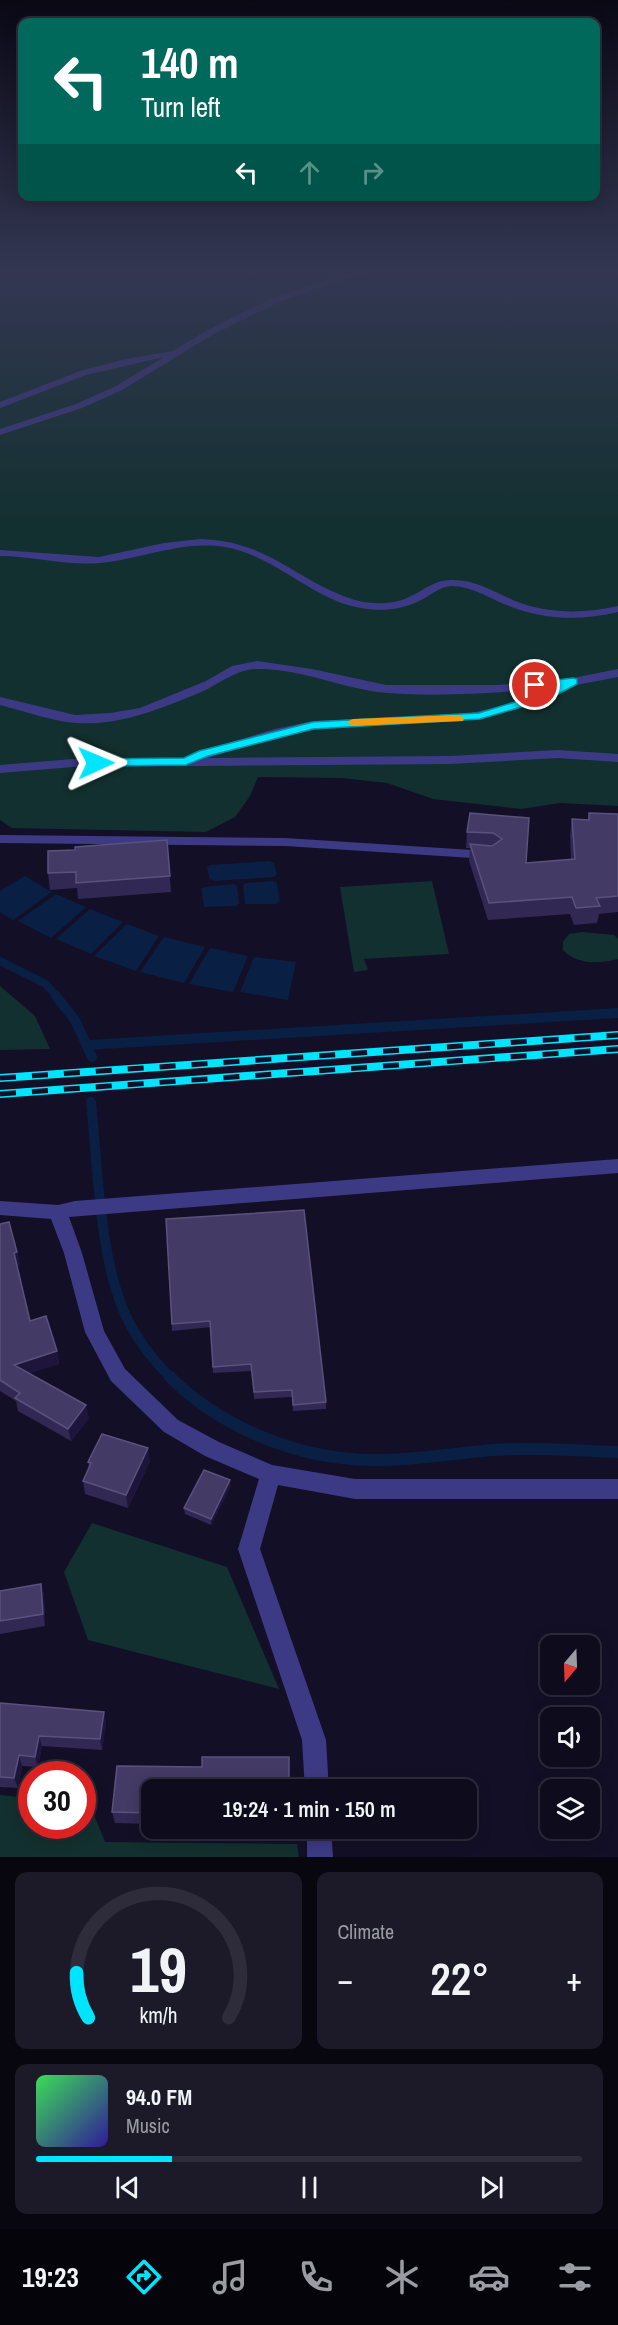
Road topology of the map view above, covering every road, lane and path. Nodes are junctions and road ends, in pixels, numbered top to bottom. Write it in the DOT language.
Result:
graph roads {
  1 [pos="145,358"];
  2 [pos="168,358"];
  3 [pos="0,405"];
  4 [pos="0,432"];
  5 [pos="0,553"];
  6 [pos="618,609"];
  7 [pos="618,673"];
  8 [pos="573,682"];
  9 [pos="0,701"];
  10 [pos="618,758"];
  11 [pos="186,762"];
  12 [pos="0,769"];
  13 [pos="0,839"];
  14 [pos="491,856"];
  15 [pos="618,1166"];
  16 [pos="0,1208"];
  17 [pos="66,1210"];
  18 [pos="271,1474"];
  19 [pos="618,1489"];
  20 [pos="316,1779"];
  21 [pos="319,1839"];
  22 [pos="320,1857"];
  1 -- 3 [label="street"];
  2 -- 4 [label="street"];
  5 -- 6 [label="street"];
  7 -- 8 [label="street"];
  8 -- 9 [label="street"];
  8 -- 11 [label="street"];
  10 -- 11 [label="street"];
  11 -- 12 [label="street"];
  13 -- 14 [label="street"];
  15 -- 17 [label="street"];
  16 -- 17 [label="street"];
  17 -- 18 [label="street"];
  18 -- 19 [label="street"];
  18 -- 20 [label="street"];
  21 -- 22 [label="street"];
}
